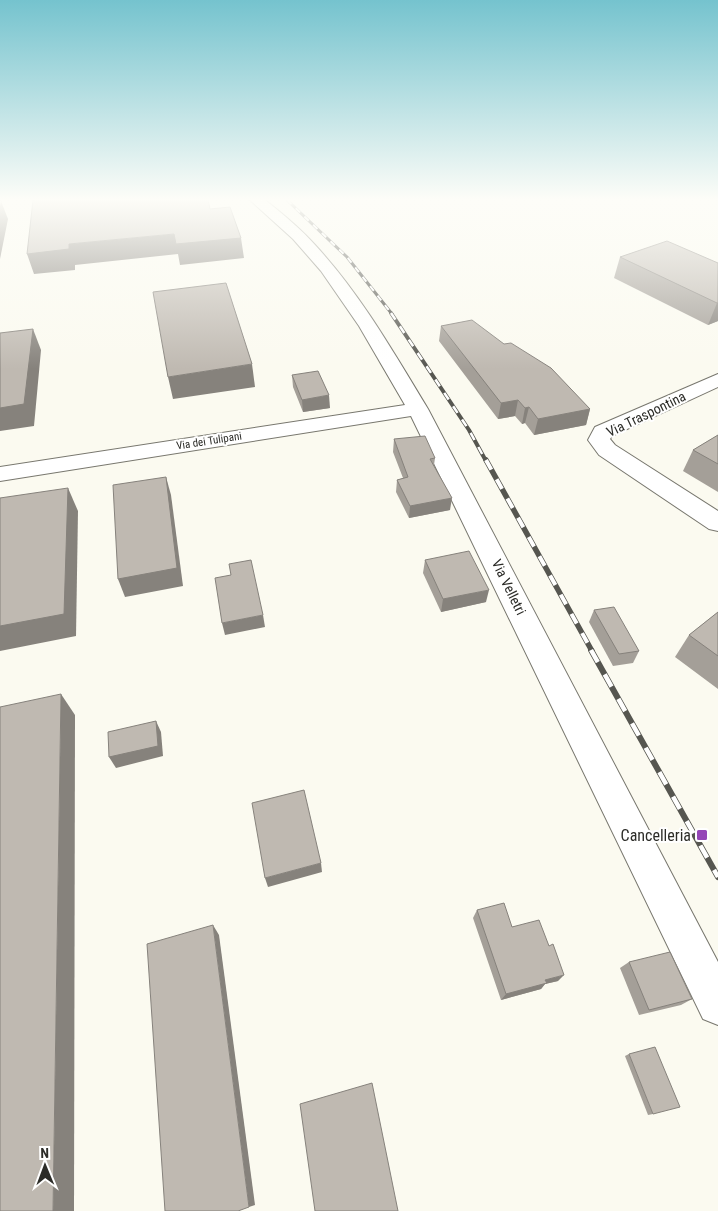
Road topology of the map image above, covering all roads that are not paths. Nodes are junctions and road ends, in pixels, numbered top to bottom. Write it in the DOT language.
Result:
graph roads {
  1 [pos="318,257"];
  2 [pos="718,380"];
  3 [pos="418,408"];
  4 [pos="0,474"];
  5 [pos="718,523"];
  6 [pos="718,1004"];
  1 -- 3 [label="street, Via Velletri"];
  2 -- 5 [label="street, Via Traspontina"];
  3 -- 4 [label="street, Via dei Tulipani"];
  3 -- 6 [label="street, Via Velletri"];
}
